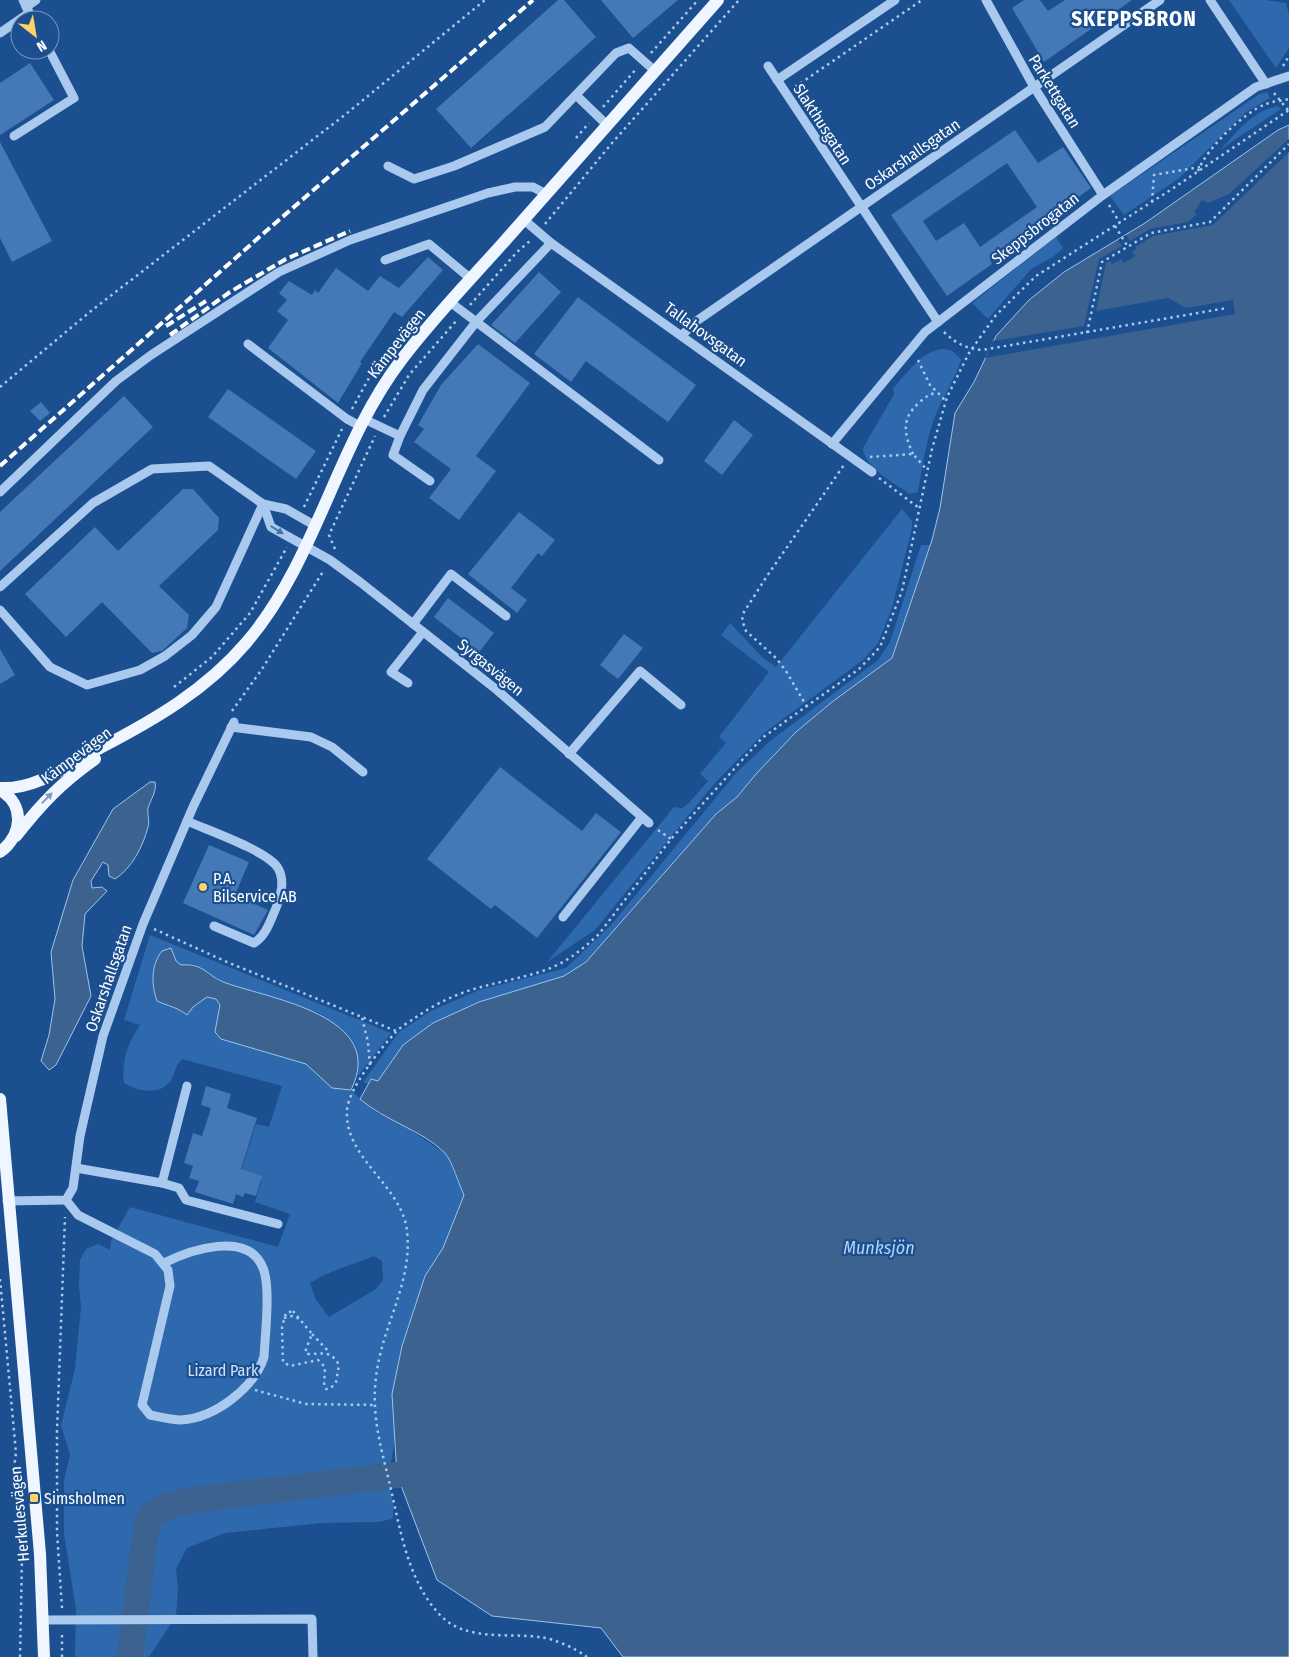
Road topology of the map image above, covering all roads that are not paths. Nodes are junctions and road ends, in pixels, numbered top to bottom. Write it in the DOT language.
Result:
graph roads {
  1 [pos="36,0"];
  2 [pos="895,0"];
  3 [pos="986,0"];
  4 [pos="1160,0"];
  5 [pos="1210,0"];
  6 [pos="713,2"];
  7 [pos="28,10"];
  8 [pos="10,25"];
  9 [pos="0,33"];
  10 [pos="53,60"];
  11 [pos="768,66"];
  12 [pos="655,71"];
  13 [pos="1289,76"];
  14 [pos="777,80"];
  15 [pos="1266,84"];
  16 [pos="1034,87"];
  17 [pos="576,95"];
  18 [pos="607,125"];
  19 [pos="14,136"];
  20 [pos="388,166"];
  21 [pos="546,194"];
  22 [pos="1103,195"];
  23 [pos="860,208"];
  24 [pos="523,219"];
  25 [pos="550,243"];
  26 [pos="385,260"];
  27 [pos="472,279"];
  28 [pos="450,302"];
  29 [pos="476,322"];
  30 [pos="938,322"];
  31 [pos="682,335"];
  32 [pos="248,344"];
  33 [pos="362,422"];
  34 [pos="400,436"];
  35 [pos="832,444"];
  36 [pos="659,460"];
  37 [pos="872,472"];
  38 [pos="430,481"];
  39 [pos="0,492"];
  40 [pos="263,504"];
  41 [pos="314,525"];
  42 [pos="305,546"];
  43 [pos="0,587"];
  44 [pos="0,610"];
  45 [pos="506,616"];
  46 [pos="413,624"];
  47 [pos="423,632"];
  48 [pos="408,683"];
  49 [pos="681,705"];
  50 [pos="140,727"];
  51 [pos="569,754"];
  52 [pos="363,772"];
  53 [pos="0,789"];
  54 [pos="187,821"];
  55 [pos="16,836"];
  56 [pos="0,852"];
  57 [pos="564,917"];
  58 [pos="214,926"];
  59 [pos="187,1086"];
  60 [pos="0,1099"];
  61 [pos="76,1168"];
  62 [pos="162,1182"];
  63 [pos="66,1200"];
  64 [pos="8,1201"];
  65 [pos="278,1224"];
  66 [pos="164,1263"];
  67 [pos="43,1620"];
  68 [pos="44,1657"];
  69 [pos="313,1657"];
  1 -- 7 [label="street"];
  2 -- 14 [label="street"];
  3 -- 16 [label="street, Parkettgatan"];
  4 -- 16 [label="street, Oskarshallsgatan"];
  5 -- 15 [label="street"];
  6 -- 12 [label="main road, Kämpevägen"];
  8 -- 9 [label="street"];
  10 -- 19 [label="street"];
  11 -- 14 [label="street, Slakthusgatan"];
  12 -- 17 [label="street"];
  12 -- 18 [label="main road, Kämpevägen"];
  13 -- 15 [label="street, Skeppsbrogatan"];
  14 -- 23 [label="street, Slakthusgatan"];
  15 -- 22 [label="street, Skeppsbrogatan"];
  16 -- 22 [label="street, Parkettgatan"];
  16 -- 23 [label="street, Oskarshallsgatan"];
  17 -- 18 [label="street"];
  17 -- 20 [label="street"];
  18 -- 21 [label="main road, Kämpevägen"];
  21 -- 24 [label="main road, Kämpevägen"];
  21 -- 39 [label="street"];
  22 -- 30 [label="street, Skeppsbrogatan"];
  23 -- 30 [label="street, Slakthusgatan"];
  23 -- 31 [label="street, Oskarshallsgatan"];
  24 -- 25 [label="street, Tallahovsgatan"];
  24 -- 27 [label="main road, Kämpevägen"];
  25 -- 29 [label="street"];
  25 -- 31 [label="street, Tallahovsgatan"];
  26 -- 27 [label="street"];
  27 -- 28 [label="main road, Kämpevägen"];
  28 -- 29 [label="street"];
  28 -- 33 [label="main road, Kämpevägen"];
  29 -- 34 [label="street"];
  29 -- 36 [label="street"];
  30 -- 35 [label="street, Skeppsbrogatan"];
  31 -- 35 [label="street, Tallahovsgatan"];
  32 -- 33 [label="street"];
  33 -- 34 [label="street"];
  33 -- 41 [label="main road, Kämpevägen"];
  34 -- 38 [label="street"];
  35 -- 37 [label="street, Tallahovsgatan"];
  40 -- 41 [label="street"];
  40 -- 42 [label="street, Syrgasvägen, one-way"];
  40 -- 43 [label="street"];
  40 -- 44 [label="street"];
  41 -- 42 [label="main road, Kämpevägen"];
  42 -- 46 [label="street, Syrgasvägen"];
  42 -- 50 [label="main road, Kämpevägen"];
  45 -- 46 [label="street"];
  46 -- 47 [label="street, Syrgasvägen"];
  47 -- 48 [label="street"];
  47 -- 51 [label="street, Syrgasvägen"];
  49 -- 51 [label="street"];
  50 -- 53 [label="main road, Kämpevägen"];
  55 -- 50 [label="main road, Kämpevägen, one-way"];
  51 -- 57 [label="street, Syrgasvägen"];
  52 -- 54 [label="street, Oskarshallsgatan"];
  53 -- 55 [label="main road"];
  54 -- 58 [label="street"];
  54 -- 61 [label="street, Oskarshallsgatan"];
  55 -- 56 [label="main road, Kämpevägen"];
  59 -- 62 [label="street"];
  60 -- 64 [label="main road, Herkulesvägen"];
  61 -- 62 [label="street"];
  61 -- 63 [label="street, Oskarshallsgatan"];
  62 -- 65 [label="street"];
  63 -- 64 [label="street"];
  63 -- 66 [label="street"];
  64 -- 67 [label="main road, Herkulesvägen"];
  66 -- 66 [label="street"];
  67 -- 68 [label="main road, Herkulesvägen"];
  67 -- 69 [label="street"];
}
